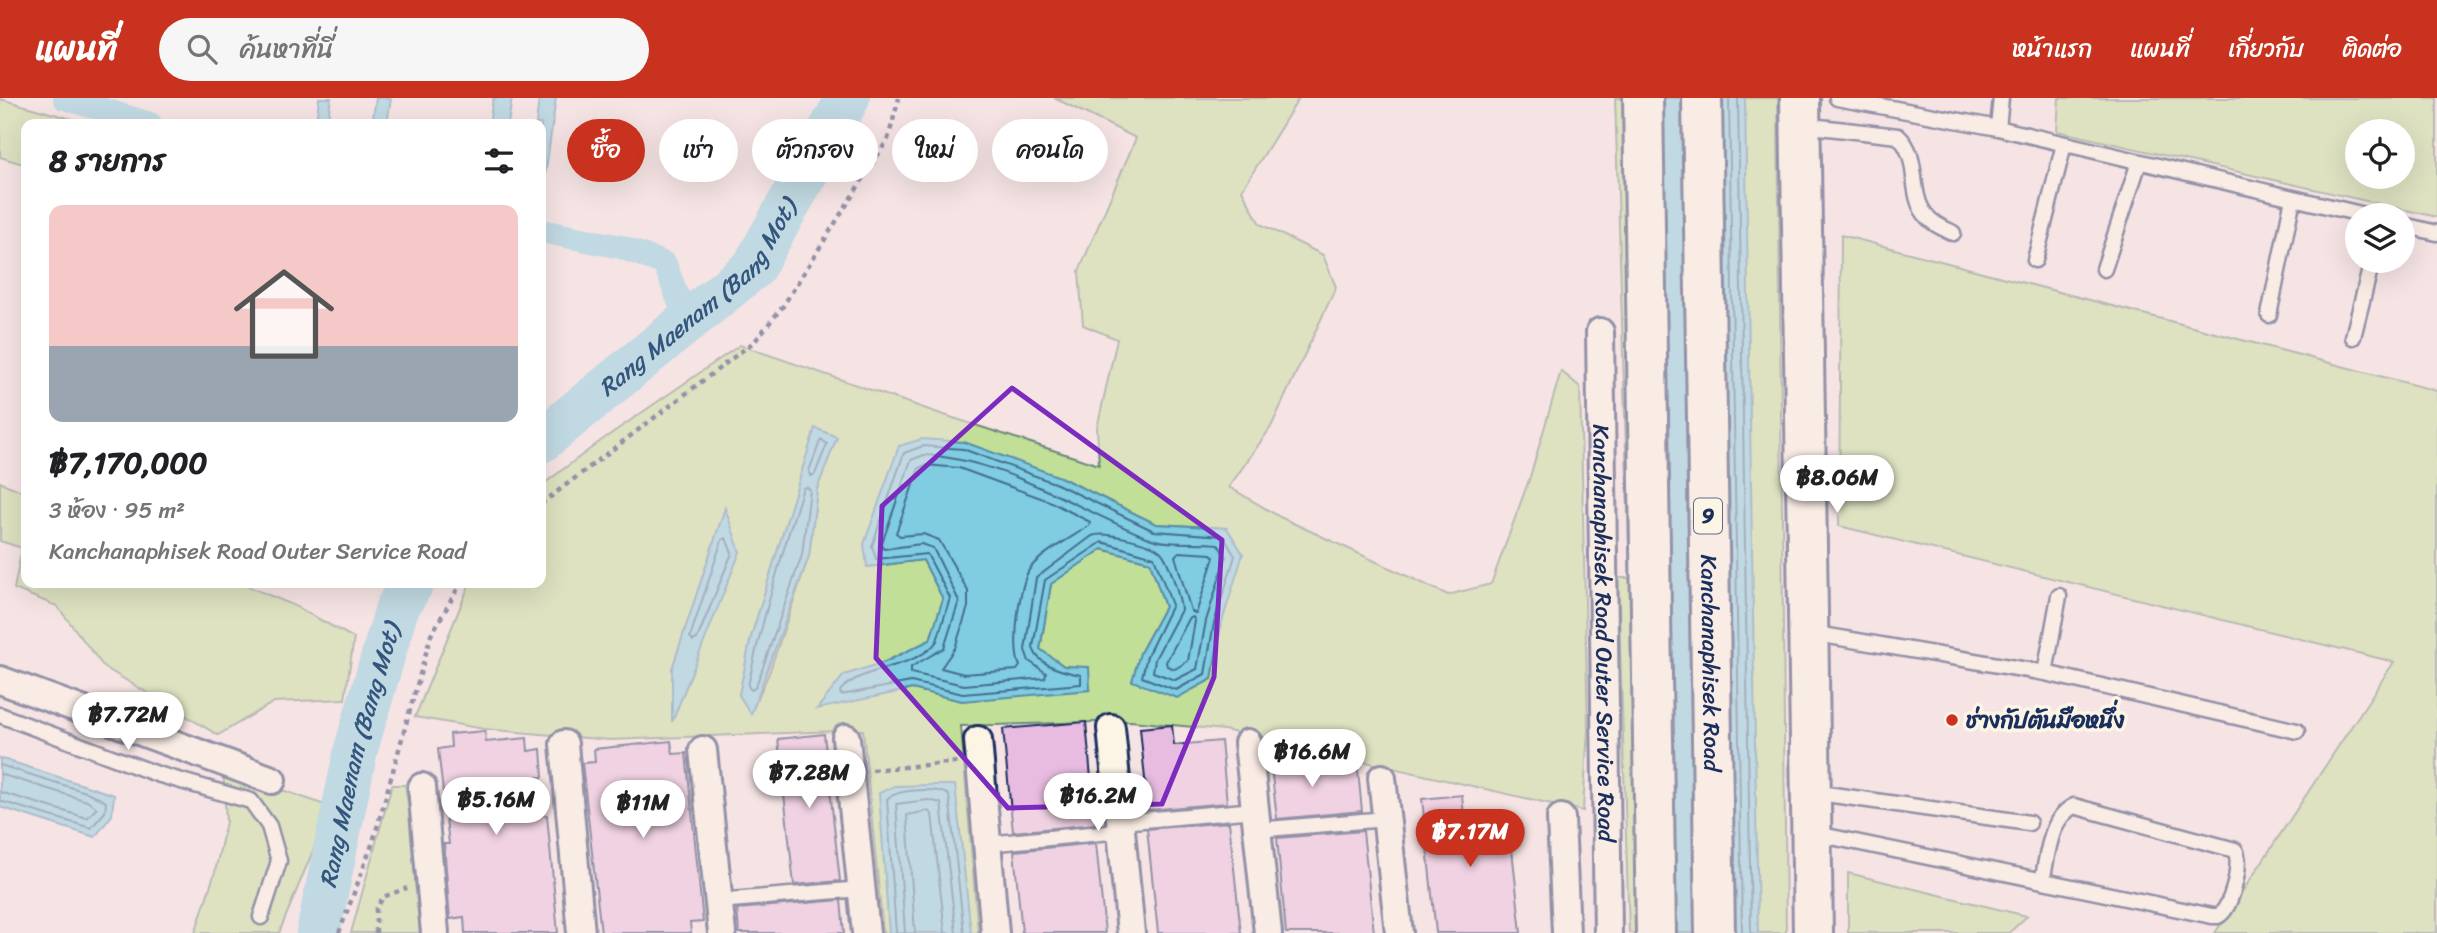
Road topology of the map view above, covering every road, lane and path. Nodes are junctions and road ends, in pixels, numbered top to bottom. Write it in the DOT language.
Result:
graph roads {
  1 [pos="899,98"];
  2 [pos="1643,98"];
  3 [pos="1702,98"];
  4 [pos="1837,98"];
  5 [pos="2001,98"];
  6 [pos="1801,111"];
  7 [pos="1998,128"];
  8 [pos="2064,144"];
  9 [pos="2138,162"];
  10 [pos="2293,198"];
  11 [pos="2345,210"];
  12 [pos="2415,228"];
  13 [pos="1953,233"];
  14 [pos="2437,233"];
  15 [pos="2035,260"];
  16 [pos="2104,269"];
  17 [pos="2369,273"];
  18 [pos="2269,315"];
  19 [pos="1600,332"];
  20 [pos="2353,337"];
  21 [pos="546,500"];
  22 [pos="458,588"];
  23 [pos="2059,596"];
  24 [pos="1810,632"];
  25 [pos="2045,673"];
  26 [pos="0,680"];
  27 [pos="0,715"];
  28 [pos="1111,728"];
  29 [pos="2297,731"];
  30 [pos="846,738"];
  31 [pos="1248,743"];
  32 [pos="564,744"];
  33 [pos="703,750"];
  34 [pos="979,750"];
  35 [pos="850,772"];
  36 [pos="1382,778"];
  37 [pos="272,780"];
  38 [pos="422,787"];
  39 [pos="1810,792"];
  40 [pos="1561,818"];
  41 [pos="1386,819"];
  42 [pos="1256,820"];
  43 [pos="2029,823"];
  44 [pos="1121,827"];
  45 [pos="1811,833"];
  46 [pos="987,845"];
  47 [pos="2042,881"];
  48 [pos="432,885"];
  49 [pos="862,888"];
  50 [pos="719,901"];
  51 [pos="261,917"];
  52 [pos="340,933"];
  53 [pos="376,933"];
  54 [pos="435,933"];
  55 [pos="581,933"];
  56 [pos="722,933"];
  57 [pos="866,933"];
  58 [pos="995,933"];
  59 [pos="1131,933"];
  60 [pos="1268,933"];
  61 [pos="1399,933"];
  62 [pos="1566,933"];
  63 [pos="1608,933"];
  64 [pos="1656,933"];
  65 [pos="1715,933"];
  66 [pos="1812,933"];
  1 -- 21 [label="path"];
  2 -- 64 [label="main road"];
  3 -- 65 [label="main road, Kanchanaphisek Road / 9"];
  4 -- 7 [label="lane"];
  5 -- 7 [label="lane"];
  6 -- 13 [label="lane"];
  6 -- 24 [label="main road"];
  7 -- 8 [label="lane"];
  8 -- 9 [label="lane"];
  8 -- 15 [label="lane"];
  9 -- 10 [label="lane"];
  9 -- 16 [label="lane"];
  10 -- 11 [label="lane"];
  10 -- 18 [label="lane"];
  12 -- 14 [label="lane"];
  17 -- 20 [label="lane"];
  19 -- 63 [label="street, Kanchanaphisek Road Outer Service Road"];
  22 -- 52 [label="path"];
  23 -- 25 [label="lane"];
  24 -- 25 [label="lane"];
  24 -- 39 [label="main road"];
  25 -- 29 [label="lane"];
  26 -- 37 [label="street"];
  27 -- 51 [label="lane"];
  28 -- 44 [label="street"];
  30 -- 35 [label="street"];
  31 -- 42 [label="street"];
  32 -- 55 [label="street"];
  33 -- 50 [label="street"];
  34 -- 35 [label="path"];
  34 -- 46 [label="street"];
  35 -- 49 [label="street"];
  36 -- 41 [label="street"];
  38 -- 48 [label="street"];
  39 -- 43 [label="lane"];
  39 -- 45 [label="main road"];
  40 -- 62 [label="street"];
  41 -- 42 [label="lane"];
  41 -- 61 [label="street"];
  42 -- 44 [label="lane"];
  42 -- 60 [label="street"];
  44 -- 46 [label="lane"];
  44 -- 59 [label="street"];
  45 -- 47 [label="lane"];
  45 -- 66 [label="main road"];
  46 -- 58 [label="street"];
  47 -- 47 [label="lane"];
  48 -- 53 [label="path"];
  48 -- 54 [label="street"];
  49 -- 50 [label="lane"];
  49 -- 57 [label="street"];
  50 -- 56 [label="street"];
}
